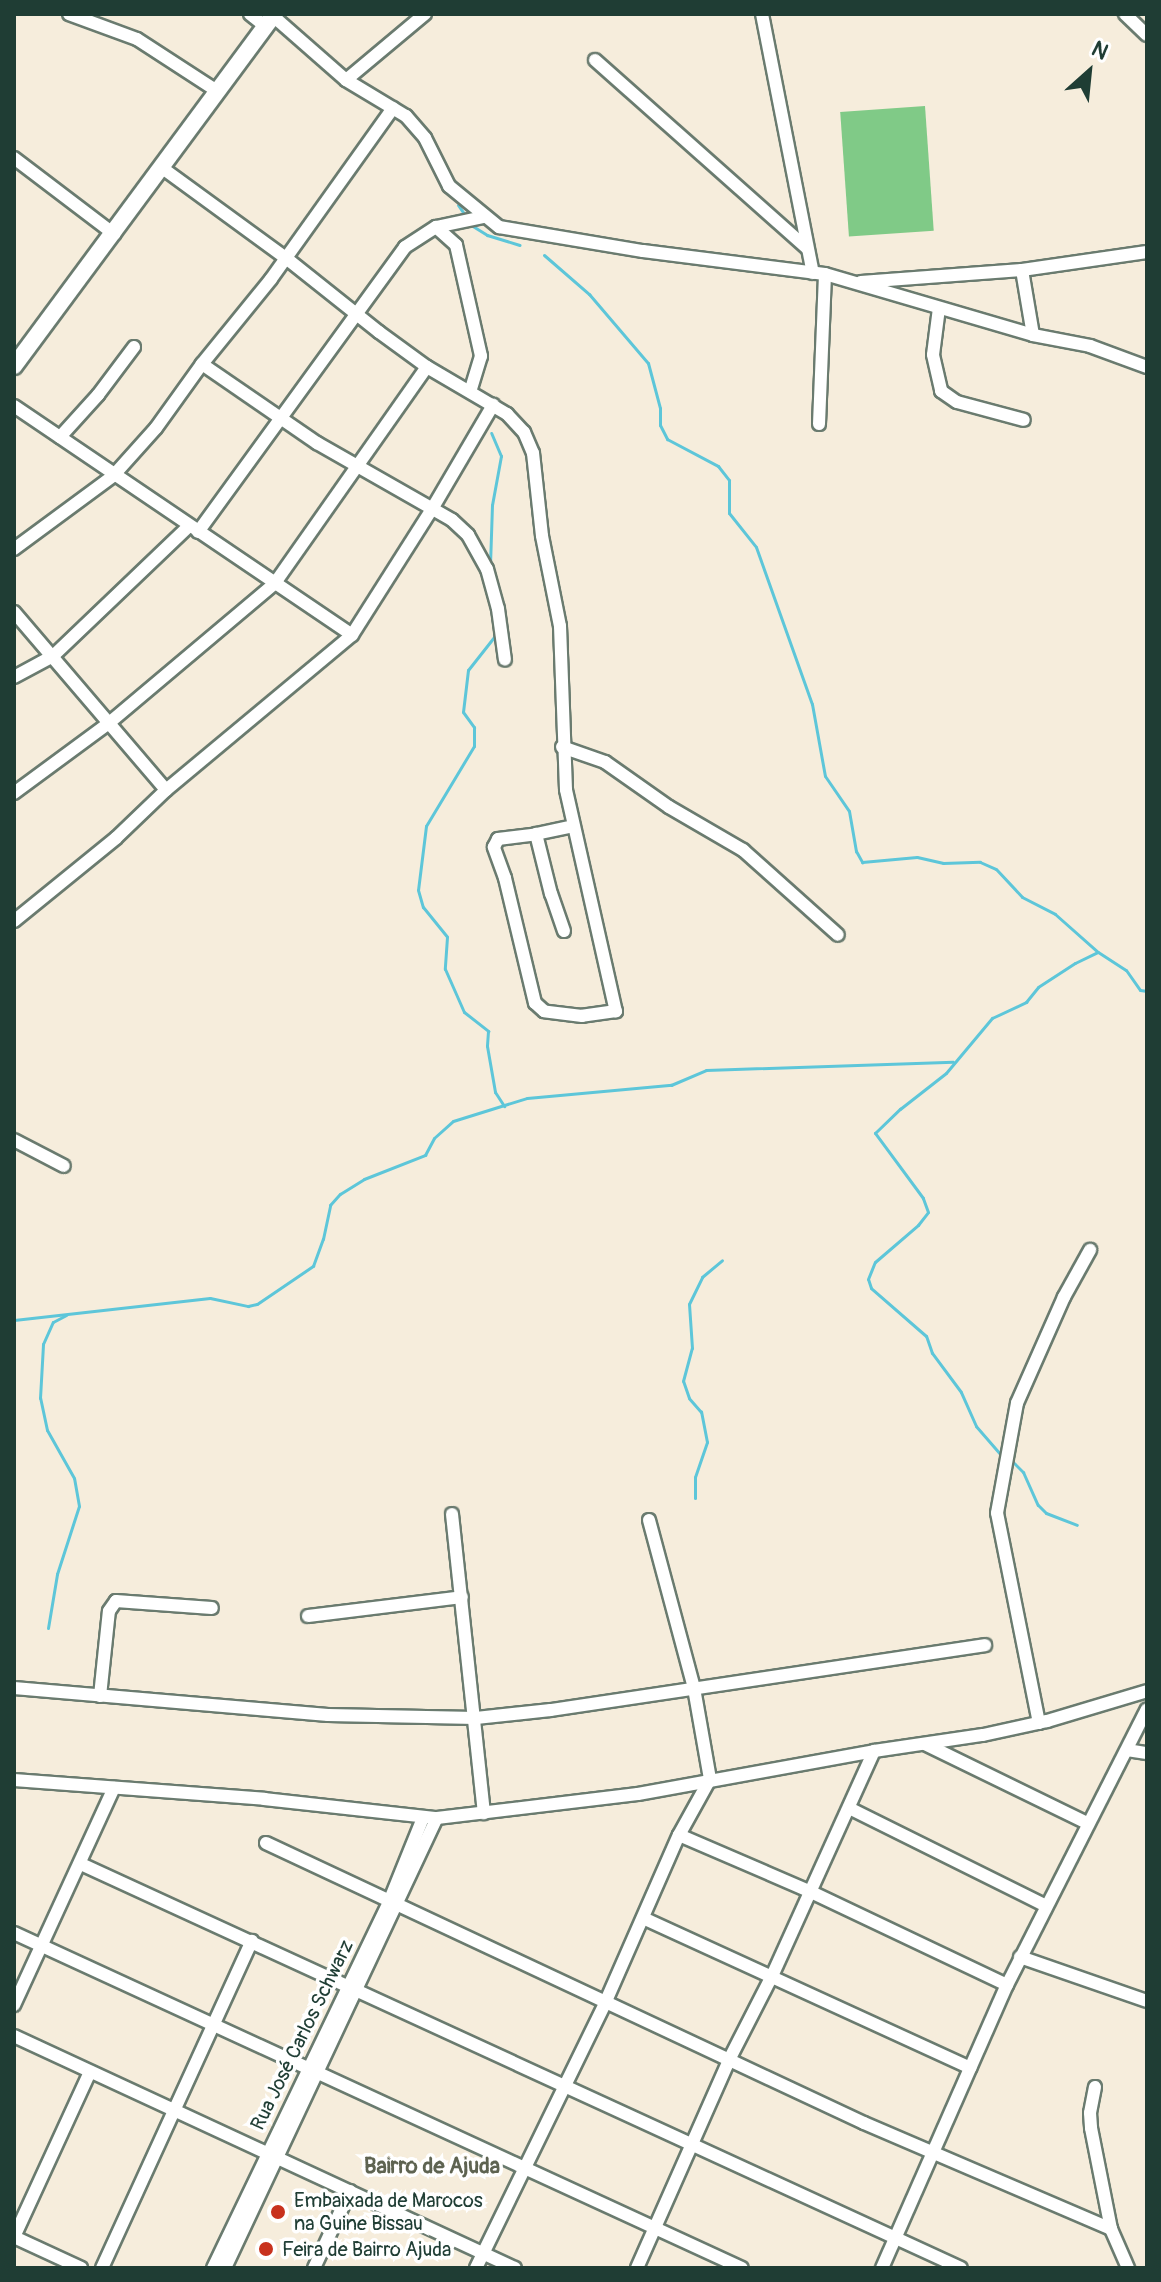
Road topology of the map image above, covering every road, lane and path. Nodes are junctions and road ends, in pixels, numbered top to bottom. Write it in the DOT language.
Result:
graph roads {
  1 [pos="69,14"];
  2 [pos="250,14"];
  3 [pos="425,14"];
  4 [pos="762,14"];
  5 [pos="1125,14"];
  6 [pos="271,19"];
  7 [pos="1147,35"];
  8 [pos="595,60"];
  9 [pos="346,80"];
  10 [pos="217,91"];
  11 [pos="393,108"];
  12 [pos="14,158"];
  13 [pos="161,167"];
  14 [pos="484,217"];
  15 [pos="436,227"];
  16 [pos="114,234"];
  17 [pos="807,248"];
  18 [pos="1147,252"];
  19 [pos="286,258"];
  20 [pos="1022,270"];
  21 [pos="819,274"];
  22 [pos="854,283"];
  23 [pos="939,308"];
  24 [pos="355,314"];
  25 [pos="1033,335"];
  26 [pos="134,347"];
  27 [pos="202,364"];
  28 [pos="14,366"];
  29 [pos="427,367"];
  30 [pos="1147,367"];
  31 [pos="470,391"];
  32 [pos="493,405"];
  33 [pos="14,406"];
  34 [pos="281,419"];
  35 [pos="1024,420"];
  36 [pos="819,424"];
  37 [pos="60,437"];
  38 [pos="357,468"];
  39 [pos="113,476"];
  40 [pos="432,509"];
  41 [pos="193,529"];
  42 [pos="14,549"];
  43 [pos="275,583"];
  44 [pos="14,612"];
  45 [pos="352,635"];
  46 [pos="53,656"];
  47 [pos="505,660"];
  48 [pos="14,677"];
  49 [pos="109,723"];
  50 [pos="562,747"];
  51 [pos="166,790"];
  52 [pos="14,793"];
  53 [pos="573,826"];
  54 [pos="536,834"];
  55 [pos="14,921"];
  56 [pos="564,931"];
  57 [pos="838,935"];
  58 [pos="14,1140"];
  59 [pos="64,1166"];
  60 [pos="1090,1250"];
  61 [pos="452,1514"];
  62 [pos="649,1520"];
  63 [pos="462,1597"];
  64 [pos="212,1608"];
  65 [pos="308,1616"];
  66 [pos="985,1645"];
  67 [pos="14,1688"];
  68 [pos="694,1688"];
  69 [pos="1147,1691"];
  70 [pos="100,1696"];
  71 [pos="1147,1709"];
  72 [pos="476,1718"];
  73 [pos="1039,1723"];
  74 [pos="925,1744"];
  75 [pos="1127,1750"];
  76 [pos="874,1751"];
  77 [pos="1147,1753"];
  78 [pos="710,1779"];
  79 [pos="14,1780"];
  80 [pos="114,1788"];
  81 [pos="849,1808"];
  82 [pos="484,1813"];
  83 [pos="430,1818"];
  84 [pos="1087,1823"];
  85 [pos="679,1835"];
  86 [pos="266,1843"];
  87 [pos="81,1864"];
  88 [pos="809,1891"];
  89 [pos="393,1904"];
  90 [pos="1046,1906"];
  91 [pos="643,1918"];
  92 [pos="14,1933"];
  93 [pos="252,1941"];
  94 [pos="43,1946"];
  95 [pos="1020,1957"];
  96 [pos="772,1976"];
  97 [pos="1007,1985"];
  98 [pos="352,1988"];
  99 [pos="606,2001"];
  100 [pos="1147,2001"];
  101 [pos="14,2005"];
  102 [pos="213,2027"];
  103 [pos="14,2036"];
  104 [pos="730,2058"];
  105 [pos="970,2068"];
  106 [pos="90,2072"];
  107 [pos="312,2072"];
  108 [pos="563,2087"];
  109 [pos="1095,2087"];
  110 [pos="176,2110"];
  111 [pos="691,2146"];
  112 [pos="934,2153"];
  113 [pos="274,2154"];
  114 [pos="524,2165"];
  115 [pos="350,2191"];
  116 [pos="654,2227"];
  117 [pos="1111,2229"];
  118 [pos="14,2237"];
  119 [pos="895,2238"];
  120 [pos="483,2253"];
  121 [pos="81,2268"];
  122 [pos="102,2268"];
  123 [pos="213,2268"];
  124 [pos="225,2268"];
  125 [pos="314,2268"];
  126 [pos="476,2268"];
  127 [pos="515,2268"];
  128 [pos="637,2268"];
  129 [pos="742,2268"];
  130 [pos="882,2268"];
  131 [pos="961,2268"];
  132 [pos="1128,2268"];
  1 -- 10 [label="street"];
  2 -- 6 [label="street"];
  3 -- 9 [label="street"];
  4 -- 17 [label="street"];
  5 -- 7 [label="street"];
  6 -- 9 [label="street"];
  6 -- 10 [label="street"];
  8 -- 17 [label="street"];
  9 -- 11 [label="street"];
  10 -- 13 [label="street"];
  11 -- 14 [label="street"];
  11 -- 19 [label="street"];
  12 -- 16 [label="street"];
  13 -- 16 [label="street"];
  13 -- 19 [label="street"];
  14 -- 15 [label="street"];
  14 -- 21 [label="street"];
  15 -- 24 [label="street"];
  15 -- 31 [label="street"];
  16 -- 28 [label="street"];
  17 -- 21 [label="street"];
  18 -- 20 [label="street"];
  19 -- 24 [label="street"];
  19 -- 27 [label="street"];
  20 -- 22 [label="street"];
  20 -- 25 [label="street"];
  21 -- 22 [label="street"];
  21 -- 36 [label="street"];
  22 -- 23 [label="street"];
  23 -- 25 [label="street"];
  23 -- 35 [label="street"];
  24 -- 29 [label="street"];
  24 -- 34 [label="street"];
  25 -- 30 [label="street"];
  26 -- 37 [label="street"];
  27 -- 34 [label="street"];
  27 -- 39 [label="street"];
  29 -- 31 [label="street"];
  29 -- 38 [label="street"];
  31 -- 32 [label="street"];
  32 -- 40 [label="street"];
  32 -- 50 [label="street"];
  33 -- 37 [label="street"];
  34 -- 38 [label="street"];
  34 -- 41 [label="street"];
  37 -- 39 [label="street"];
  38 -- 40 [label="street"];
  38 -- 43 [label="street"];
  39 -- 41 [label="street"];
  39 -- 42 [label="street"];
  40 -- 45 [label="street"];
  40 -- 47 [label="street"];
  41 -- 43 [label="street"];
  41 -- 46 [label="street"];
  43 -- 45 [label="street"];
  43 -- 49 [label="street"];
  44 -- 46 [label="street"];
  45 -- 51 [label="street"];
  46 -- 48 [label="street"];
  46 -- 49 [label="street"];
  49 -- 51 [label="street"];
  49 -- 52 [label="street"];
  50 -- 53 [label="street"];
  50 -- 57 [label="street"];
  51 -- 55 [label="street"];
  53 -- 54 [label="street"];
  53 -- 54 [label="street"];
  54 -- 56 [label="street"];
  58 -- 59 [label="street"];
  60 -- 73 [label="street"];
  61 -- 63 [label="street"];
  62 -- 68 [label="street"];
  63 -- 65 [label="street"];
  63 -- 72 [label="street"];
  64 -- 70 [label="street"];
  66 -- 68 [label="street"];
  67 -- 70 [label="street"];
  68 -- 72 [label="street"];
  68 -- 78 [label="street"];
  69 -- 73 [label="street"];
  70 -- 72 [label="street"];
  71 -- 75 [label="street"];
  72 -- 82 [label="street"];
  73 -- 74 [label="street"];
  74 -- 76 [label="street"];
  74 -- 84 [label="street"];
  75 -- 77 [label="street"];
  75 -- 84 [label="street"];
  76 -- 78 [label="street"];
  76 -- 81 [label="street"];
  78 -- 82 [label="street"];
  78 -- 85 [label="street"];
  79 -- 80 [label="street"];
  80 -- 83 [label="street"];
  80 -- 87 [label="street"];
  81 -- 88 [label="street"];
  81 -- 90 [label="street"];
  82 -- 83 [label="street"];
  83 -- 89 [label="street, Rua José Carlos Schwarz"];
  84 -- 90 [label="street"];
  85 -- 88 [label="street"];
  85 -- 91 [label="street"];
  86 -- 89 [label="street"];
  87 -- 93 [label="street"];
  87 -- 94 [label="street"];
  88 -- 96 [label="street"];
  88 -- 97 [label="street"];
  89 -- 98 [label="street, Rua José Carlos Schwarz"];
  89 -- 99 [label="street"];
  90 -- 95 [label="street"];
  91 -- 96 [label="street"];
  91 -- 99 [label="street"];
  92 -- 94 [label="street"];
  93 -- 98 [label="street"];
  93 -- 102 [label="street"];
  94 -- 101 [label="street"];
  94 -- 102 [label="street"];
  95 -- 97 [label="street"];
  95 -- 100 [label="street"];
  96 -- 104 [label="street"];
  96 -- 105 [label="street"];
  97 -- 105 [label="street"];
  98 -- 107 [label="street, Rua José Carlos Schwarz"];
  98 -- 108 [label="street"];
  99 -- 104 [label="street"];
  99 -- 108 [label="street"];
  102 -- 107 [label="street"];
  102 -- 110 [label="street"];
  103 -- 106 [label="street"];
  104 -- 111 [label="street"];
  104 -- 112 [label="street"];
  105 -- 112 [label="street"];
  106 -- 110 [label="street"];
  106 -- 118 [label="street"];
  107 -- 113 [label="street, Rua José Carlos Schwarz"];
  107 -- 114 [label="street"];
  108 -- 111 [label="street"];
  108 -- 114 [label="street"];
  109 -- 117 [label="street"];
  110 -- 113 [label="street"];
  110 -- 122 [label="street"];
  111 -- 116 [label="street"];
  111 -- 119 [label="street"];
  112 -- 117 [label="street"];
  112 -- 119 [label="street"];
  113 -- 115 [label="street"];
  113 -- 123 [label="street, Rua José Carlos Schwarz"];
  113 -- 124 [label="street, Rua José Carlos Schwarz"];
  114 -- 116 [label="street"];
  114 -- 120 [label="street"];
  115 -- 120 [label="street"];
  115 -- 125 [label="street"];
  116 -- 128 [label="street"];
  116 -- 129 [label="street"];
  117 -- 132 [label="street"];
  118 -- 121 [label="street"];
  119 -- 130 [label="street"];
  119 -- 131 [label="street"];
  120 -- 126 [label="street"];
  120 -- 127 [label="street"];
}
